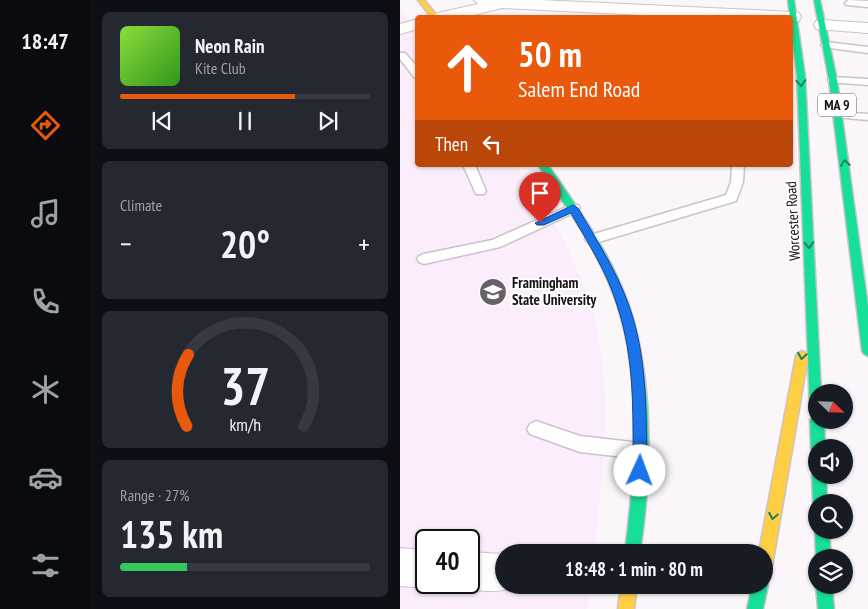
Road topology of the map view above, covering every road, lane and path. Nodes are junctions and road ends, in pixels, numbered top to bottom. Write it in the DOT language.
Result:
graph roads {
  1 [pos="482,0"];
  2 [pos="790,0"];
  3 [pos="817,0"];
  4 [pos="441,1"];
  5 [pos="502,3"];
  6 [pos="849,3"];
  7 [pos="868,4"];
  8 [pos="430,10"];
  9 [pos="698,15"];
  10 [pos="793,15"];
  11 [pos="793,17"];
  12 [pos="415,25"];
  13 [pos="822,25"];
  14 [pos="868,28"];
  15 [pos="400,29"];
  16 [pos="826,46"];
  17 [pos="868,50"];
  18 [pos="402,54"];
  19 [pos="415,71"];
  20 [pos="833,80"];
  21 [pos="868,82"];
  22 [pos="838,115"];
  23 [pos="868,117"];
  24 [pos="469,167"];
  25 [pos="544,167"];
  26 [pos="738,167"];
  27 [pos="480,190"];
  28 [pos="573,208"];
  29 [pos="850,212"];
  30 [pos="592,239"];
  31 [pos="424,259"];
  32 [pos="868,278"];
  33 [pos="811,290"];
  34 [pos="868,351"];
  35 [pos="815,384"];
  36 [pos="536,429"];
  37 [pos="641,451"];
  38 [pos="634,544"];
  39 [pos="768,544"];
  40 [pos="400,567"];
  41 [pos="415,568"];
  42 [pos="480,572"];
  43 [pos="495,572"];
  44 [pos="628,594"];
  45 [pos="758,594"];
  46 [pos="825,594"];
  47 [pos="626,609"];
  48 [pos="755,609"];
  49 [pos="826,609"];
  1 -- 5 [label="street"];
  2 -- 10 [label="main road, Worcester Road / MA 9"];
  3 -- 13 [label="main road, MA 9"];
  4 -- 8 [label="street"];
  5 -- 8 [label="street"];
  5 -- 9 [label="street"];
  6 -- 7 [label="lane"];
  11 -- 33 [label="main road, Worcester Road / MA 9, one-way"];
  12 -- 15 [label="street"];
  13 -- 14 [label="street"];
  13 -- 16 [label="main road, MA 9"];
  16 -- 17 [label="lane"];
  16 -- 20 [label="main road, MA 9"];
  18 -- 19 [label="lane"];
  20 -- 21 [label="lane"];
  20 -- 22 [label="main road, MA 9"];
  22 -- 23 [label="lane"];
  29 -- 22 [label="main road, MA 9, one-way"];
  24 -- 27 [label="lane"];
  25 -- 28 [label="main road"];
  26 -- 30 [label="lane"];
  28 -- 30 [label="main road"];
  28 -- 31 [label="lane"];
  29 -- 32 [label="main road"];
  29 -- 34 [label="main road, MA 9"];
  30 -- 37 [label="main road"];
  33 -- 35 [label="main road, Worcester Road / MA 9"];
  33 -- 39 [label="main road, one-way"];
  36 -- 37 [label="lane"];
  37 -- 38 [label="main road"];
  40 -- 41 [label="street"];
  42 -- 43 [label="street"];
  44 -- 47 [label="main road"];
  45 -- 48 [label="main road"];
  46 -- 49 [label="main road"];
}
